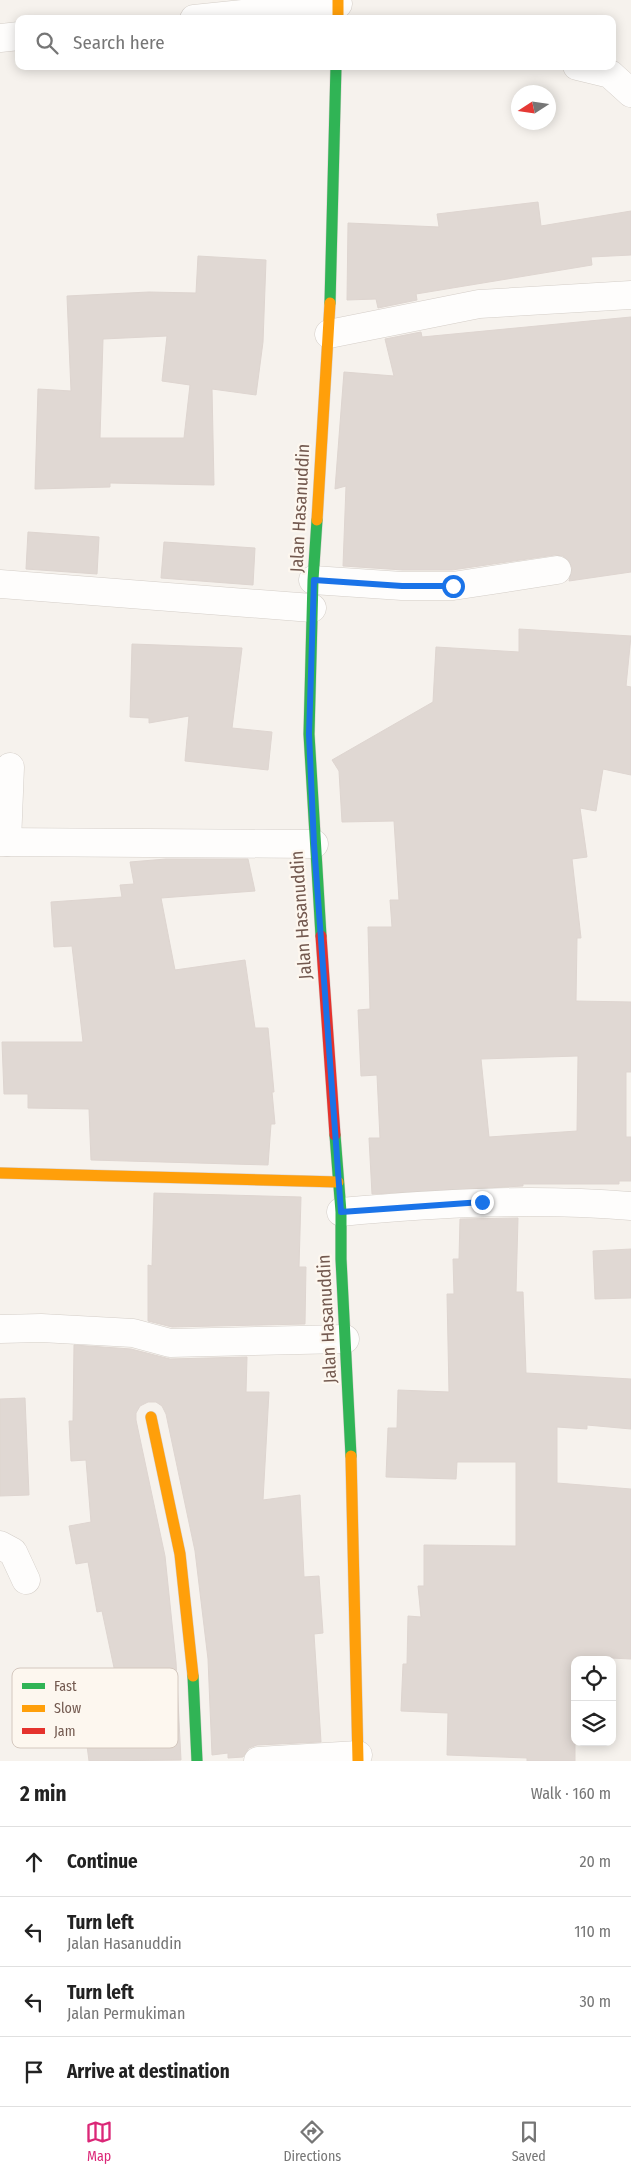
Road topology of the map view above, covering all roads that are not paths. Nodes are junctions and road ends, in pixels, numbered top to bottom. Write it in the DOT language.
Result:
graph roads {
  1 [pos="338,8"];
  2 [pos="246,15"];
  3 [pos="15,36"];
  4 [pos="0,38"];
  5 [pos="336,70"];
  6 [pos="594,70"];
  7 [pos="631,93"];
  8 [pos="631,295"];
  9 [pos="329,334"];
  10 [pos="557,570"];
  11 [pos="314,580"];
  12 [pos="0,584"];
  13 [pos="312,608"];
  14 [pos="10,767"];
  15 [pos="4,842"];
  16 [pos="314,844"];
  17 [pos="0,1174"];
  18 [pos="338,1182"];
  19 [pos="631,1206"];
  20 [pos="341,1212"];
  21 [pos="0,1329"];
  22 [pos="345,1340"];
  23 [pos="151,1417"];
  24 [pos="0,1545"];
  25 [pos="26,1580"];
  26 [pos="358,1758"];
  27 [pos="197,1761"];
  28 [pos="258,1761"];
  1 -- 2 [label="street"];
  3 -- 4 [label="street"];
  5 -- 9 [label="main road, Jalan Hasanuddin"];
  6 -- 7 [label="street"];
  8 -- 9 [label="street"];
  9 -- 11 [label="main road, Jalan Hasanuddin"];
  10 -- 11 [label="street"];
  11 -- 13 [label="main road, Jalan Hasanuddin"];
  12 -- 13 [label="street"];
  13 -- 16 [label="main road, Jalan Hasanuddin"];
  14 -- 15 [label="street"];
  15 -- 16 [label="street"];
  16 -- 18 [label="main road, Jalan Hasanuddin"];
  17 -- 18 [label="main road"];
  18 -- 20 [label="main road, Jalan Hasanuddin"];
  19 -- 20 [label="street"];
  20 -- 22 [label="main road, Jalan Hasanuddin"];
  21 -- 22 [label="street"];
  22 -- 26 [label="main road, Jalan Hasanuddin"];
  23 -- 27 [label="main road"];
  24 -- 25 [label="street"];
  26 -- 28 [label="street"];
}
